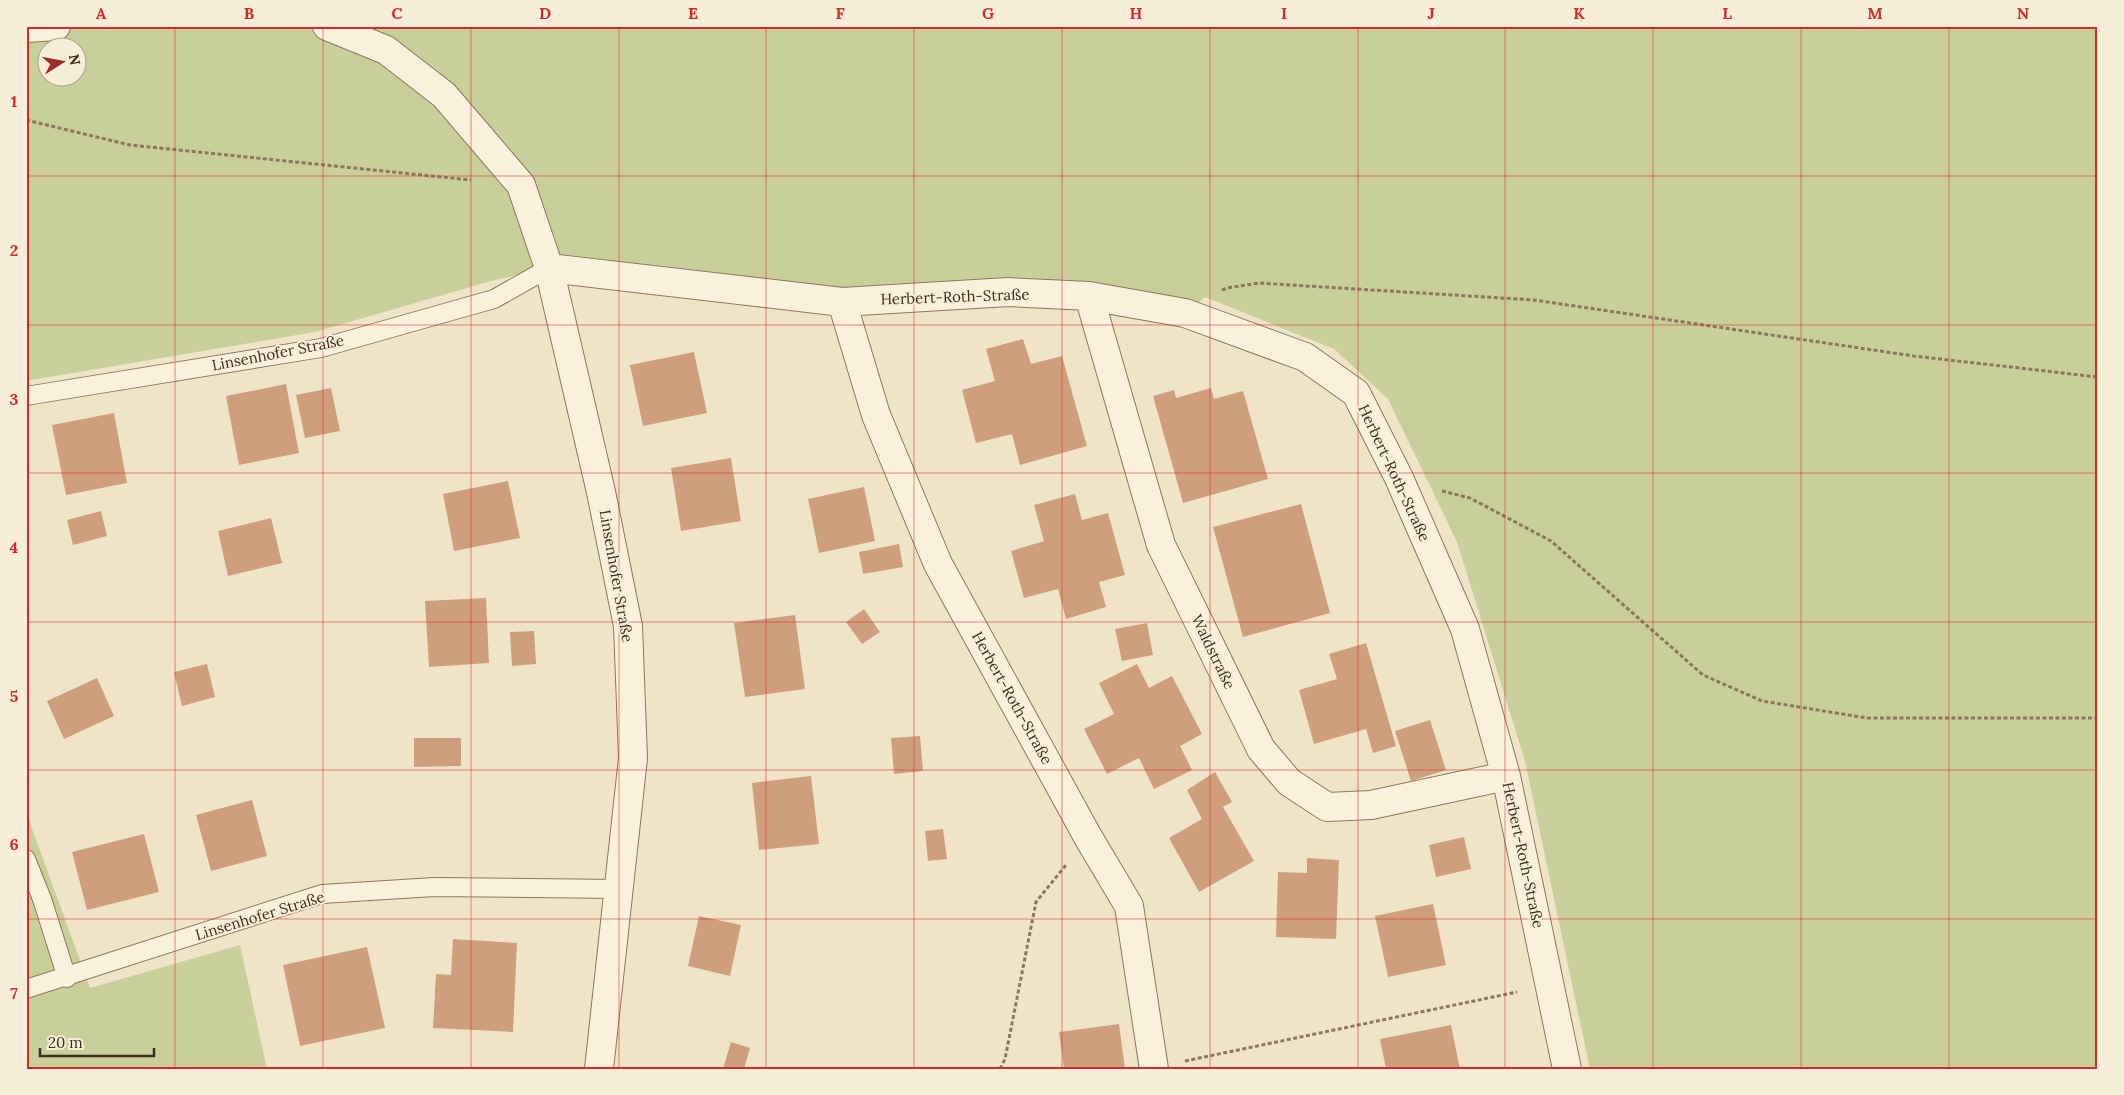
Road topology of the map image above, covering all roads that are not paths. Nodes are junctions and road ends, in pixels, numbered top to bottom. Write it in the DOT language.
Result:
graph roads {
  1 [pos="56,26"];
  2 [pos="328,26"];
  3 [pos="26,28"];
  4 [pos="548,268"];
  5 [pos="1088,296"];
  6 [pos="842,302"];
  7 [pos="26,396"];
  8 [pos="1506,776"];
  9 [pos="26,859"];
  10 [pos="620,889"];
  11 [pos="67,978"];
  12 [pos="26,989"];
  13 [pos="1153,1068"];
  14 [pos="599,1069"];
  15 [pos="1567,1069"];
  1 -- 3 [label="street"];
  2 -- 4 [label="street, Linsenhofer Straße"];
  4 -- 6 [label="street, Herbert-Roth-Straße"];
  4 -- 7 [label="lane, Linsenhofer Straße"];
  4 -- 10 [label="street, Linsenhofer Straße"];
  5 -- 6 [label="street, Herbert-Roth-Straße"];
  5 -- 8 [label="street, Herbert-Roth-Straße"];
  5 -- 8 [label="street, Waldstraße"];
  6 -- 13 [label="street, Herbert-Roth-Straße"];
  8 -- 15 [label="street, Herbert-Roth-Straße"];
  9 -- 11 [label="lane"];
  10 -- 11 [label="lane, Linsenhofer Straße"];
  10 -- 14 [label="street, Linsenhofer Straße"];
  11 -- 12 [label="lane, Linsenhofer Straße"];
}
